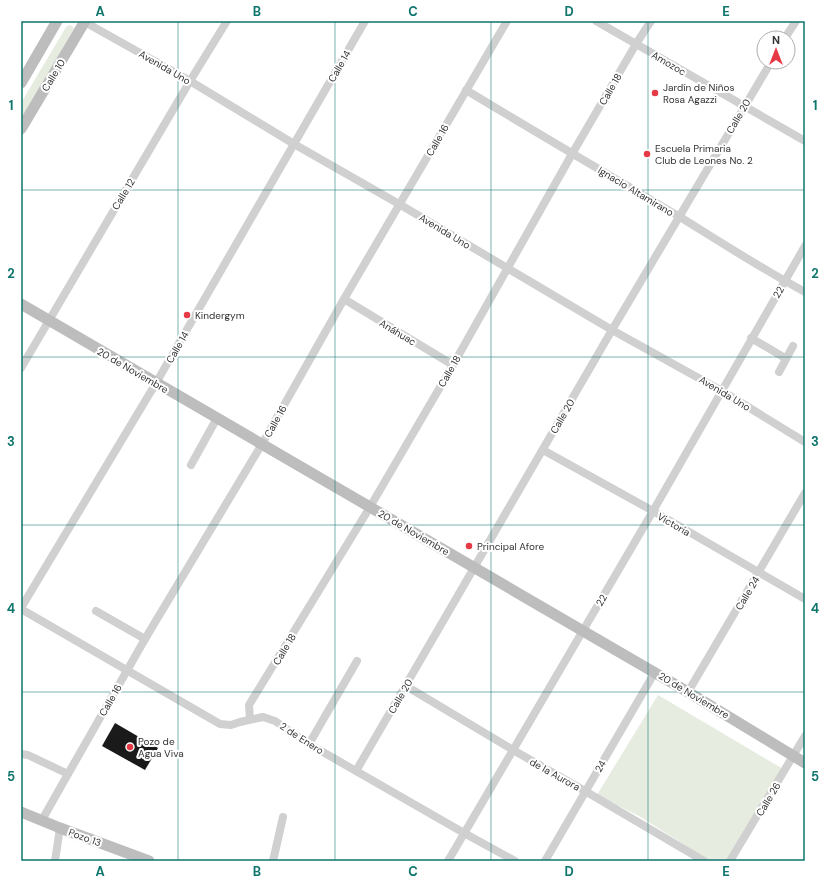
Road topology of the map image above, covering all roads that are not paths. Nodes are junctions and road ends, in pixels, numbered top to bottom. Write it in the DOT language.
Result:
graph roads {
  1 [pos="57,21"];
  2 [pos="84,21"];
  3 [pos="227,21"];
  4 [pos="365,21"];
  5 [pos="507,21"];
  6 [pos="596,21"];
  7 [pos="651,21"];
  8 [pos="796,21"];
  9 [pos="790,30"];
  10 [pos="636,44"];
  11 [pos="766,70"];
  12 [pos="190,81"];
  13 [pos="21,83"];
  14 [pos="466,90"];
  15 [pos="744,106"];
  16 [pos="21,129"];
  17 [pos="805,140"];
  18 [pos="294,144"];
  19 [pos="572,154"];
  20 [pos="399,204"];
  21 [pos="680,217"];
  22 [pos="805,246"];
  23 [pos="508,268"];
  24 [pos="784,281"];
  25 [pos="805,292"];
  26 [pos="344,299"];
  27 [pos="21,304"];
  28 [pos="49,320"];
  29 [pos="612,330"];
  30 [pos="751,338"];
  31 [pos="793,346"];
  32 [pos="786,358"];
  33 [pos="453,365"];
  34 [pos="21,368"];
  35 [pos="779,372"];
  36 [pos="156,383"];
  37 [pos="722,391"];
  38 [pos="217,418"];
  39 [pos="805,442"];
  40 [pos="262,444"];
  41 [pos="543,450"];
  42 [pos="191,465"];
  43 [pos="805,493"];
  44 [pos="370,507"];
  45 [pos="652,511"];
  46 [pos="475,568"];
  47 [pos="759,572"];
  48 [pos="805,599"];
  49 [pos="21,608"];
  50 [pos="96,611"];
  51 [pos="583,630"];
  52 [pos="145,639"];
  53 [pos="357,662"];
  54 [pos="128,670"];
  55 [pos="655,672"];
  56 [pos="406,686"];
  57 [pos="688,692"];
  58 [pos="250,720"];
  59 [pos="805,736"];
  60 [pos="309,744"];
  61 [pos="512,750"];
  62 [pos="21,754"];
  63 [pos="794,756"];
  64 [pos="805,763"];
  65 [pos="356,772"];
  66 [pos="68,774"];
  67 [pos="585,791"];
  68 [pos="21,812"];
  69 [pos="283,817"];
  70 [pos="42,820"];
  71 [pos="60,828"];
  72 [pos="464,833"];
  73 [pos="55,861"];
  74 [pos="149,861"];
  75 [pos="273,861"];
  76 [pos="448,861"];
  77 [pos="515,861"];
  78 [pos="545,861"];
  79 [pos="704,861"];
  80 [pos="730,861"];
  1 -- 13 [label="main road"];
  2 -- 12 [label="street, Avenida Uno"];
  2 -- 16 [label="main road, Calle 10"];
  3 -- 12 [label="street, Calle 12"];
  4 -- 18 [label="street, Calle 14"];
  5 -- 14 [label="street, Calle 16"];
  6 -- 10 [label="street, Amozoc"];
  7 -- 10 [label="street, Calle 18"];
  8 -- 9 [label="street"];
  10 -- 15 [label="street, Amozoc"];
  10 -- 19 [label="street, Calle 18"];
  11 -- 15 [label="street, Calle 20"];
  12 -- 18 [label="street, Avenida Uno"];
  12 -- 28 [label="street, Calle 12"];
  14 -- 19 [label="street, Ignacio Altamirano"];
  14 -- 20 [label="street, Calle 16"];
  15 -- 17 [label="street, Amozoc"];
  15 -- 21 [label="street, Calle 20"];
  18 -- 20 [label="street, Avenida Uno"];
  18 -- 36 [label="street, Calle 14"];
  19 -- 21 [label="street, Ignacio Altamirano"];
  19 -- 23 [label="street, Calle 18"];
  20 -- 23 [label="street, Avenida Uno"];
  20 -- 26 [label="street, Calle 16"];
  21 -- 24 [label="street, Ignacio Altamirano"];
  21 -- 29 [label="street, Calle 20"];
  22 -- 24 [label="street, 22"];
  23 -- 29 [label="street, Avenida Uno"];
  23 -- 33 [label="street, Calle 18"];
  24 -- 25 [label="street, Ignacio Altamirano"];
  24 -- 30 [label="street, 22"];
  26 -- 33 [label="street, Anáhuac"];
  26 -- 40 [label="street, Calle 16"];
  27 -- 28 [label="main road, 20 de Noviembre"];
  28 -- 34 [label="street, Calle 12"];
  28 -- 36 [label="main road, 20 de Noviembre"];
  29 -- 37 [label="street, Avenida Uno"];
  29 -- 41 [label="street, Calle 20"];
  30 -- 32 [label="street"];
  30 -- 37 [label="street, 22"];
  31 -- 32 [label="street"];
  32 -- 35 [label="street"];
  33 -- 44 [label="street, Calle 18"];
  36 -- 38 [label="main road, 20 de Noviembre"];
  36 -- 49 [label="street, Calle 14"];
  37 -- 39 [label="street, Avenida Uno"];
  37 -- 45 [label="street, 22"];
  38 -- 40 [label="main road, 20 de Noviembre"];
  38 -- 42 [label="street"];
  40 -- 44 [label="main road, 20 de Noviembre"];
  40 -- 52 [label="street, Calle 16"];
  41 -- 45 [label="street, Victoria"];
  41 -- 46 [label="street, Calle 20"];
  43 -- 47 [label="street, Calle 24"];
  44 -- 46 [label="main road, 20 de Noviembre"];
  44 -- 58 [label="street, Calle 18"];
  45 -- 47 [label="street, Victoria"];
  45 -- 51 [label="street, 22"];
  46 -- 51 [label="main road, 20 de Noviembre"];
  46 -- 56 [label="street, Calle 20"];
  47 -- 48 [label="street, Victoria"];
  47 -- 57 [label="street, Calle 24"];
  49 -- 54 [label="street, 2 de Enero"];
  50 -- 52 [label="street"];
  51 -- 55 [label="main road, 20 de Noviembre"];
  51 -- 61 [label="street, 22"];
  52 -- 54 [label="street, Calle 16"];
  53 -- 60 [label="street"];
  54 -- 58 [label="street, 2 de Enero"];
  54 -- 66 [label="street, Calle 16"];
  55 -- 57 [label="main road, 20 de Noviembre"];
  55 -- 67 [label="street, 24"];
  56 -- 61 [label="street, de la Aurora"];
  56 -- 65 [label="street, Calle 20"];
  57 -- 63 [label="main road, 20 de Noviembre"];
  58 -- 60 [label="street, 2 de Enero"];
  59 -- 63 [label="street, Calle 26"];
  60 -- 65 [label="street, 2 de Enero"];
  61 -- 67 [label="street, de la Aurora"];
  61 -- 72 [label="street, 22"];
  62 -- 66 [label="street"];
  63 -- 64 [label="main road, 20 de Noviembre"];
  63 -- 80 [label="street, Calle 26"];
  65 -- 72 [label="street, 2 de Enero"];
  66 -- 70 [label="street, Calle 16"];
  67 -- 78 [label="street, 24"];
  67 -- 79 [label="street, de la Aurora"];
  68 -- 70 [label="main road, Pozo 13"];
  69 -- 75 [label="street"];
  70 -- 71 [label="main road, Pozo 13"];
  71 -- 73 [label="street"];
  71 -- 74 [label="main road, Pozo 13"];
  72 -- 76 [label="street, 22"];
  72 -- 77 [label="street, 2 de Enero"];
}
